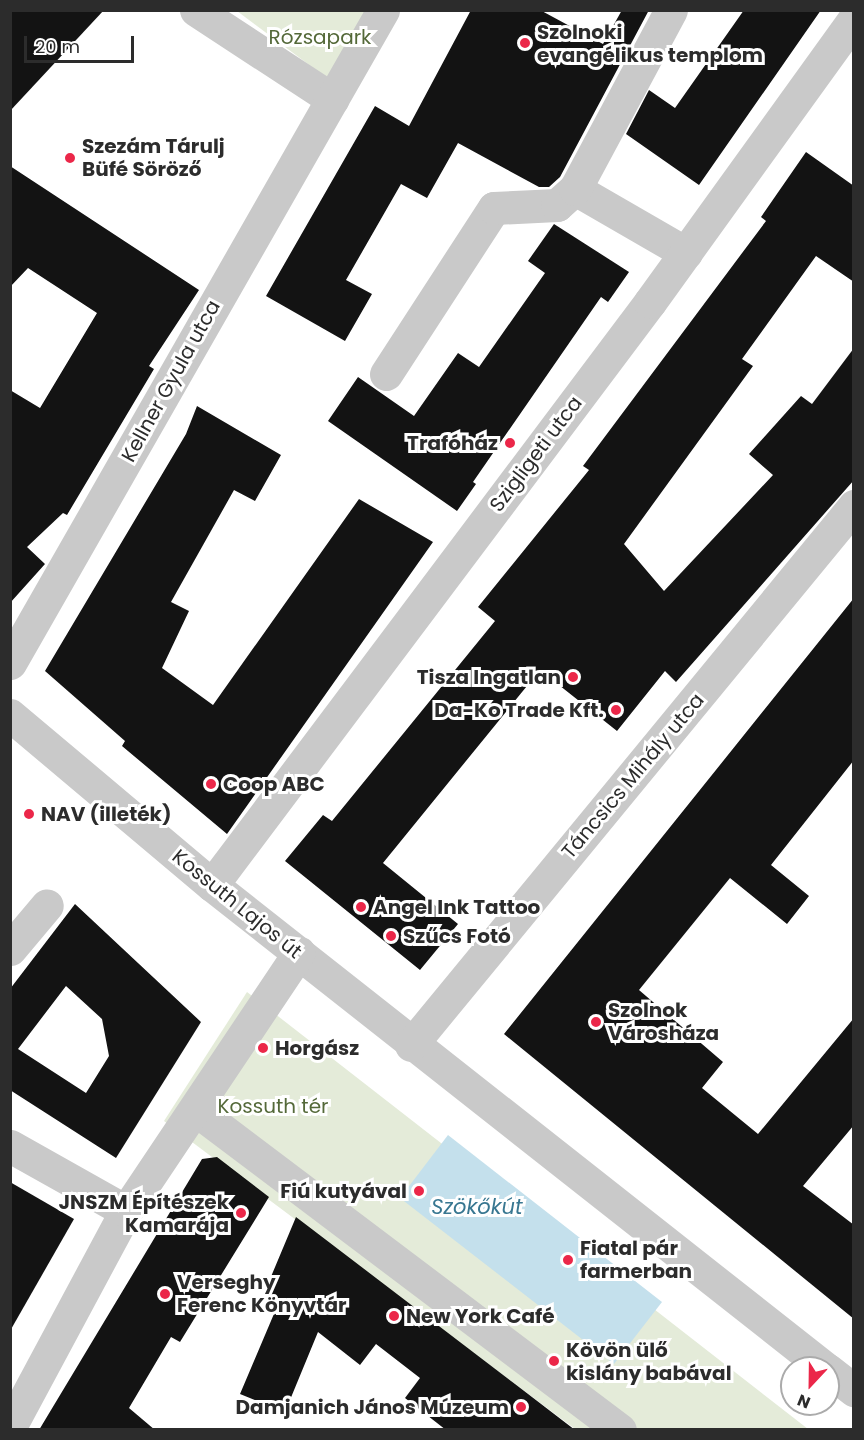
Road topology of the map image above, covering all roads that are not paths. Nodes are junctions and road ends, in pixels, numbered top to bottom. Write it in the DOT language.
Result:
graph roads {
  1 [pos="196,10"];
  2 [pos="383,10"];
  3 [pos="671,10"];
  4 [pos="854,19"];
  5 [pos="332,99"];
  6 [pos="575,189"];
  7 [pos="686,253"];
  8 [pos="386,374"];
  9 [pos="854,506"];
  10 [pos="10,663"];
  11 [pos="10,715"];
  12 [pos="212,885"];
  13 [pos="47,905"];
  14 [pos="10,950"];
  15 [pos="299,954"];
  16 [pos="411,1045"];
  17 [pos="196,1110"];
  18 [pos="10,1146"];
  19 [pos="126,1211"];
  20 [pos="810,1356"];
  21 [pos="840,1379"];
  22 [pos="854,1390"];
  23 [pos="10,1427"];
  24 [pos="620,1430"];
  1 -- 5 [label="street"];
  2 -- 5 [label="street, Kellner Gyula utca"];
  3 -- 6 [label="street"];
  4 -- 7 [label="street, Szigligeti utca"];
  5 -- 10 [label="street, Kellner Gyula utca"];
  6 -- 7 [label="street"];
  6 -- 8 [label="street"];
  7 -- 12 [label="street, Szigligeti utca"];
  9 -- 16 [label="street, Táncsics Mihály utca"];
  11 -- 12 [label="street, Kossuth Lajos út"];
  12 -- 15 [label="street, Kossuth Lajos út"];
  13 -- 14 [label="street"];
  15 -- 16 [label="street, Kossuth Lajos út"];
  15 -- 17 [label="street"];
  16 -- 20 [label="street"];
  17 -- 19 [label="street"];
  17 -- 24 [label="street"];
  18 -- 19 [label="street"];
  19 -- 23 [label="street"];
  21 -- 22 [label="street"];
}
